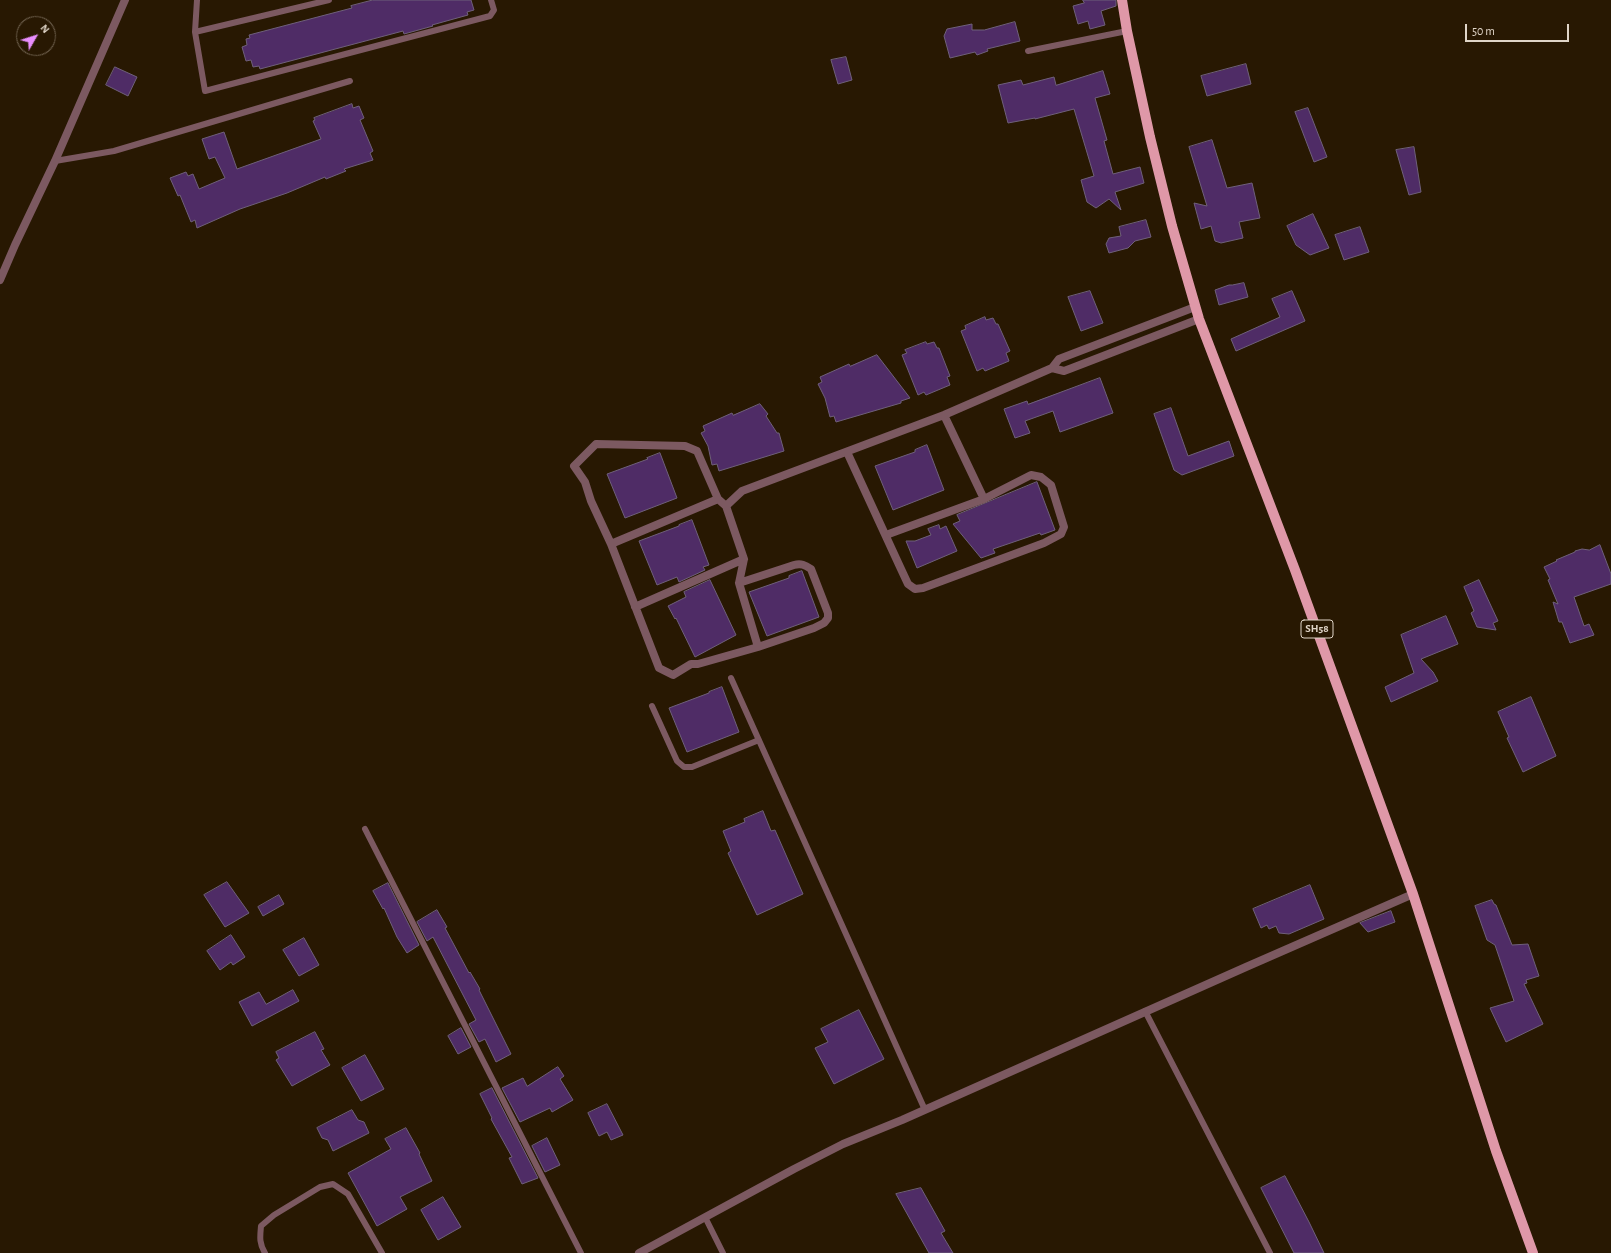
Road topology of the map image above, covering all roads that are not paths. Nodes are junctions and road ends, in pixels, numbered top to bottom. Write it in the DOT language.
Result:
graph roads {
  1 [pos="125,0"];
  2 [pos="197,0"];
  3 [pos="329,0"];
  4 [pos="491,0"];
  5 [pos="1122,0"];
  6 [pos="1126,31"];
  7 [pos="194,32"];
  8 [pos="1028,51"];
  9 [pos="350,81"];
  10 [pos="55,161"];
  11 [pos="0,280"];
  12 [pos="1195,307"];
  13 [pos="1199,319"];
  14 [pos="1052,368"];
  15 [pos="944,415"];
  16 [pos="847,452"];
  17 [pos="718,499"];
  18 [pos="984,499"];
  19 [pos="726,506"];
  20 [pos="886,535"];
  21 [pos="611,544"];
  22 [pos="744,559"];
  23 [pos="739,583"];
  24 [pos="635,607"];
  25 [pos="758,648"];
  26 [pos="731,678"];
  27 [pos="652,706"];
  28 [pos="759,740"];
  29 [pos="365,829"];
  30 [pos="1413,894"];
  31 [pos="1145,1011"];
  32 [pos="925,1110"];
  33 [pos="705,1217"];
  34 [pos="265,1253"];
  35 [pos="382,1253"];
  36 [pos="581,1253"];
  37 [pos="639,1253"];
  38 [pos="723,1253"];
  39 [pos="1270,1253"];
  40 [pos="1533,1253"];
  1 -- 10 [label="street"];
  2 -- 7 [label="lane"];
  3 -- 7 [label="lane"];
  4 -- 7 [label="lane"];
  5 -- 6 [label="main road, SH58"];
  6 -- 8 [label="lane"];
  6 -- 12 [label="main road, SH58"];
  9 -- 10 [label="lane"];
  10 -- 11 [label="street"];
  12 -- 13 [label="main road, SH58"];
  12 -- 14 [label="street"];
  13 -- 14 [label="street"];
  13 -- 30 [label="main road, SH58"];
  14 -- 15 [label="street"];
  15 -- 16 [label="street"];
  15 -- 18 [label="street"];
  16 -- 19 [label="street"];
  16 -- 20 [label="street"];
  17 -- 19 [label="street"];
  17 -- 21 [label="street"];
  17 -- 21 [label="street"];
  18 -- 20 [label="street"];
  18 -- 20 [label="street"];
  19 -- 22 [label="street"];
  21 -- 24 [label="street"];
  22 -- 23 [label="street"];
  22 -- 24 [label="street"];
  23 -- 25 [label="street"];
  23 -- 25 [label="street"];
  24 -- 25 [label="street"];
  26 -- 28 [label="lane"];
  27 -- 28 [label="lane"];
  28 -- 32 [label="lane"];
  29 -- 36 [label="lane"];
  30 -- 31 [label="street"];
  30 -- 40 [label="main road, SH58"];
  31 -- 32 [label="street"];
  31 -- 39 [label="lane"];
  32 -- 33 [label="street"];
  33 -- 37 [label="street"];
  33 -- 38 [label="lane"];
  34 -- 35 [label="lane"];
}
